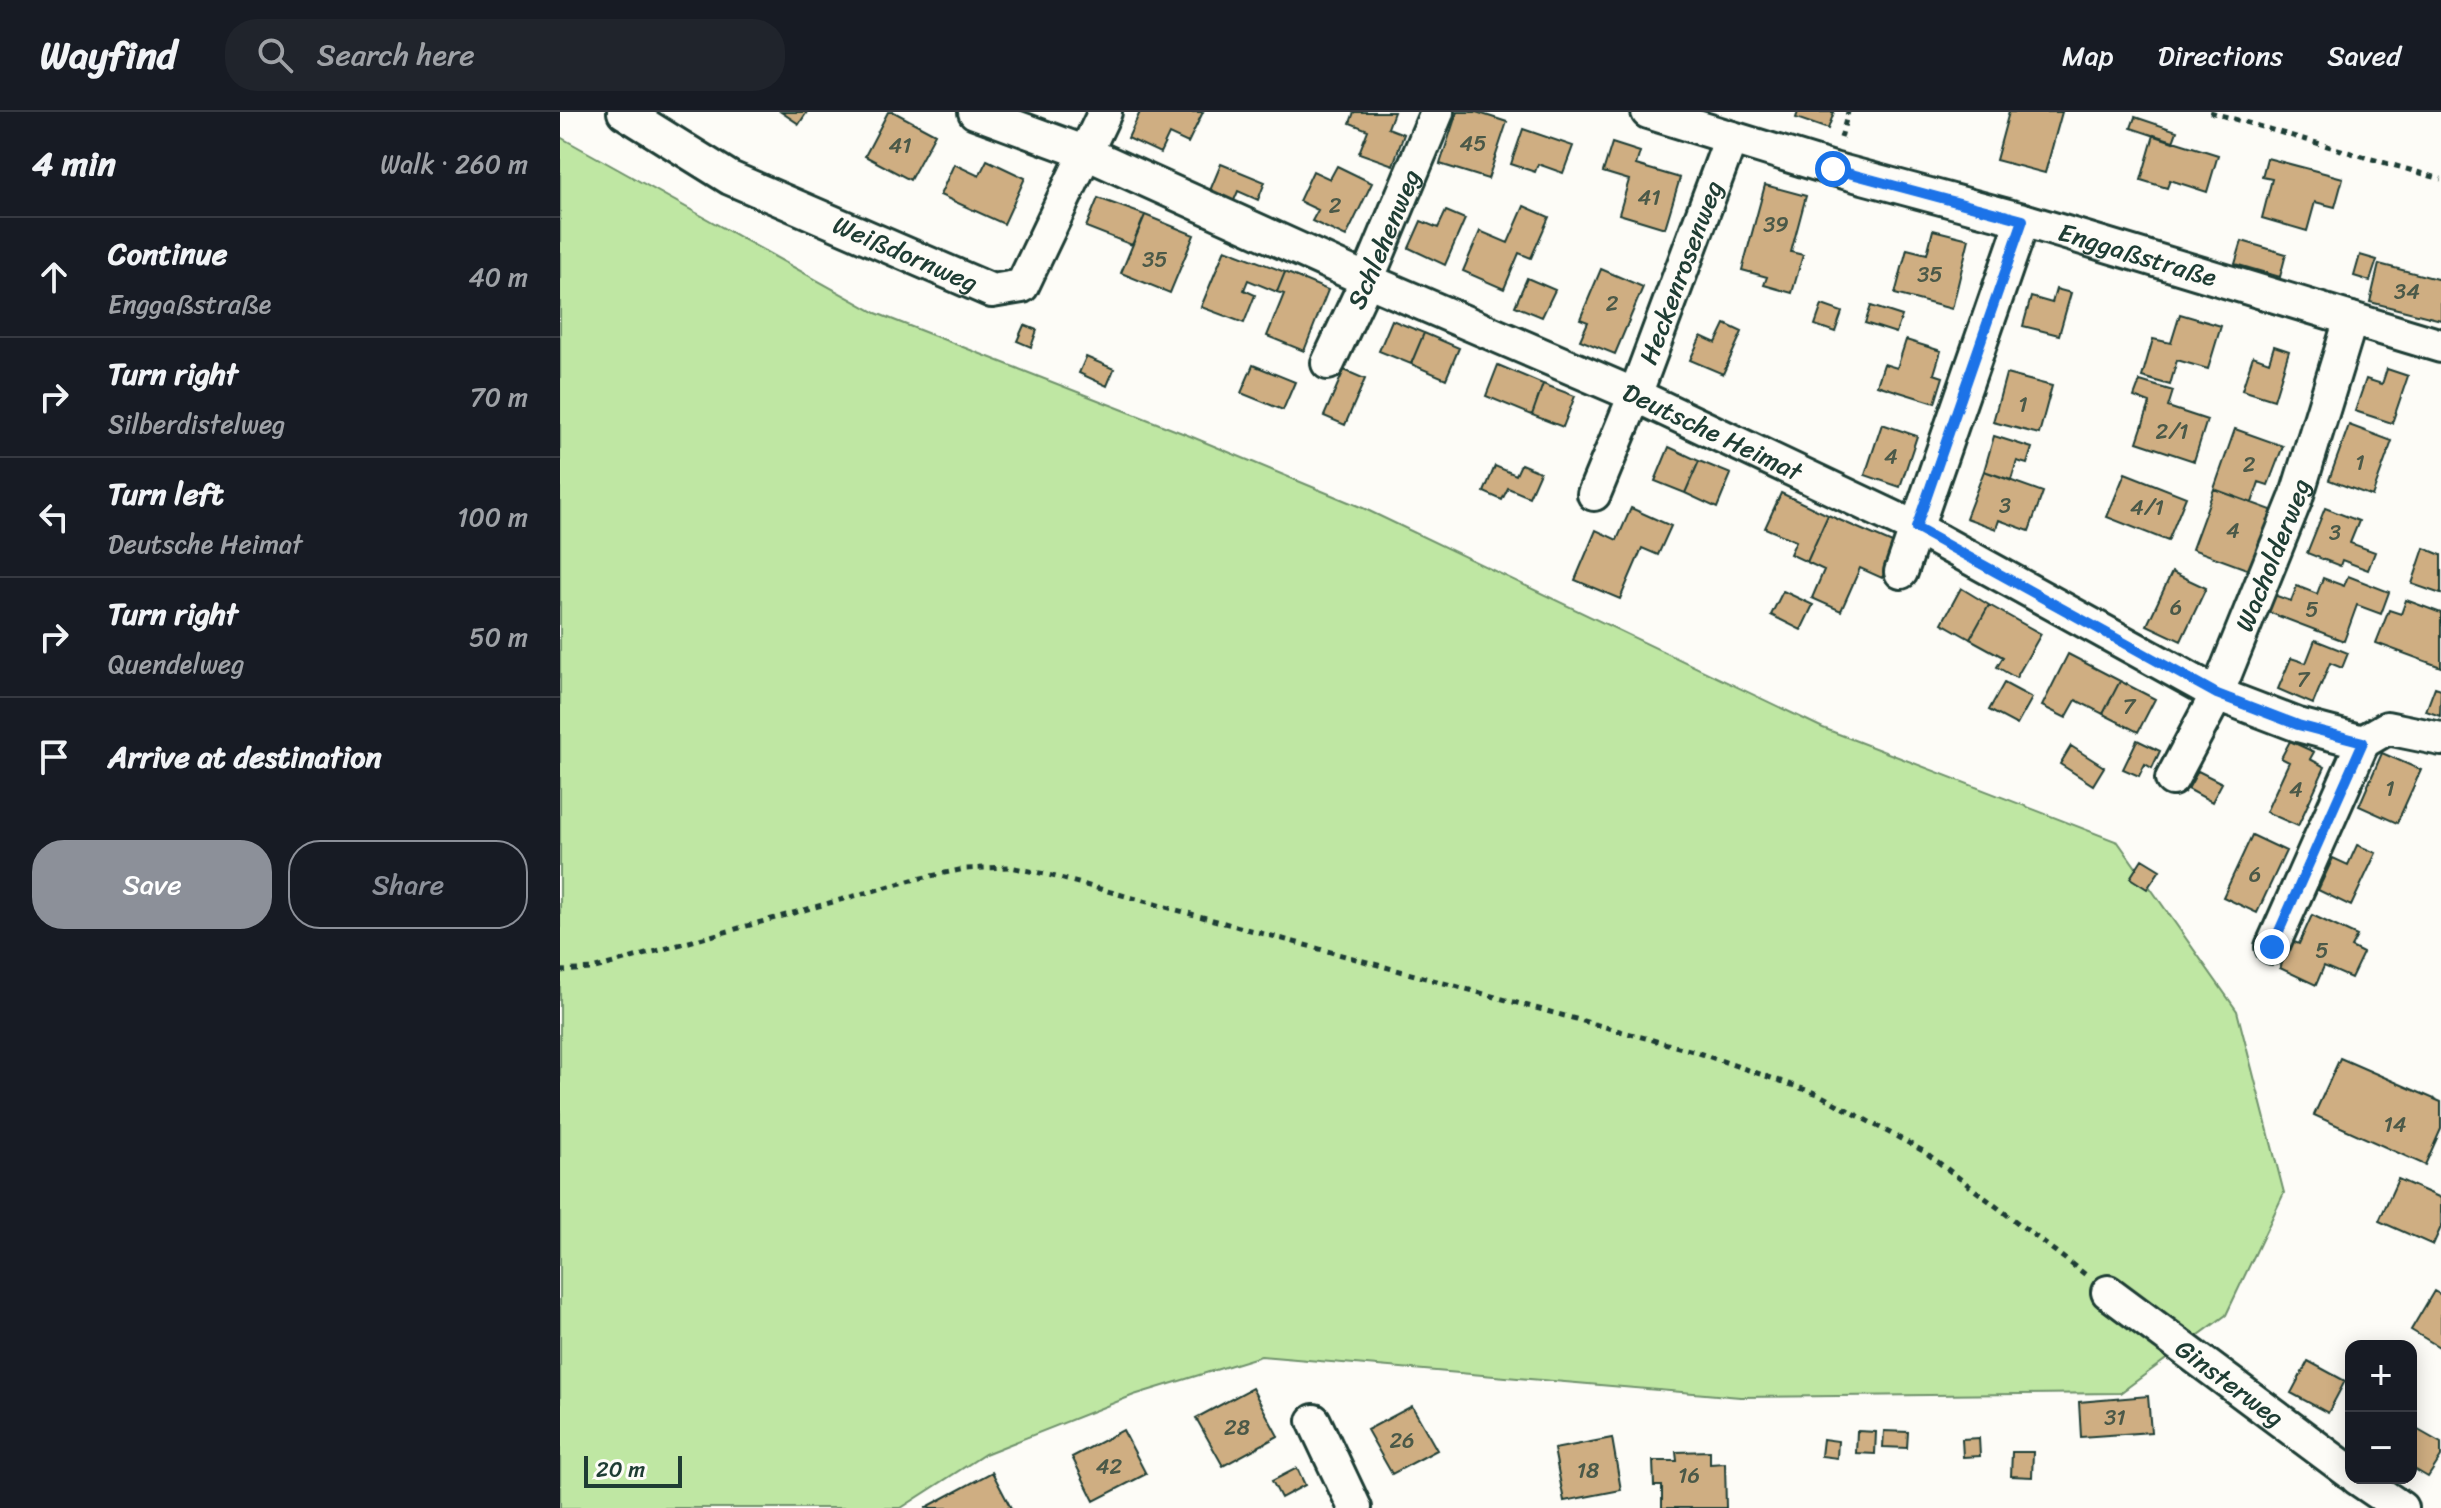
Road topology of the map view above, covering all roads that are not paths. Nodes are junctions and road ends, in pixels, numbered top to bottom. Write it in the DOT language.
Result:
graph roads {
  1 [pos="624,112"];
  2 [pos="975,112"];
  3 [pos="1105,112"];
  4 [pos="1437,112"];
  5 [pos="1648,112"];
  6 [pos="1731,138"];
  7 [pos="1084,152"];
  8 [pos="2023,220"];
  9 [pos="1367,280"];
  10 [pos="2351,319"];
  11 [pos="2441,346"];
  12 [pos="1328,363"];
  13 [pos="1635,395"];
  14 [pos="1594,494"];
  15 [pos="1916,528"];
  16 [pos="1901,572"];
  17 [pos="2217,694"];
  18 [pos="2441,739"];
  19 [pos="2363,742"];
  20 [pos="2172,779"];
  21 [pos="2272,947"];
  22 [pos="2108,1292"];
  23 [pos="1314,1421"];
  24 [pos="2345,1469"];
  25 [pos="2366,1484"];
  26 [pos="1355,1508"];
  27 [pos="2401,1508"];
  1 -- 7 [label="street, Weißdornweg"];
  2 -- 7 [label="street, Deutsche Heimat"];
  3 -- 7 [label="street, Weißdornweg"];
  4 -- 9 [label="street, Schlehenweg"];
  5 -- 6 [label="street, Enggaßstraße"];
  6 -- 8 [label="street, Enggaßstraße"];
  6 -- 13 [label="street, Heckenrosenweg"];
  7 -- 9 [label="street, Deutsche Heimat"];
  8 -- 10 [label="street, Enggaßstraße"];
  8 -- 15 [label="street"];
  9 -- 12 [label="street, Schlehenweg"];
  9 -- 13 [label="street, Deutsche Heimat"];
  10 -- 11 [label="street, Enggaßstraße"];
  10 -- 17 [label="street, Wacholderweg"];
  13 -- 14 [label="street, Heckenrosenweg"];
  13 -- 15 [label="street, Deutsche Heimat"];
  15 -- 16 [label="street"];
  15 -- 17 [label="street, Deutsche Heimat"];
  17 -- 19 [label="street, Deutsche Heimat"];
  17 -- 20 [label="street, Wacholderweg"];
  18 -- 19 [label="street"];
  19 -- 21 [label="street"];
  22 -- 24 [label="street, Ginsterweg"];
  23 -- 26 [label="street"];
  25 -- 27 [label="street"];
}
